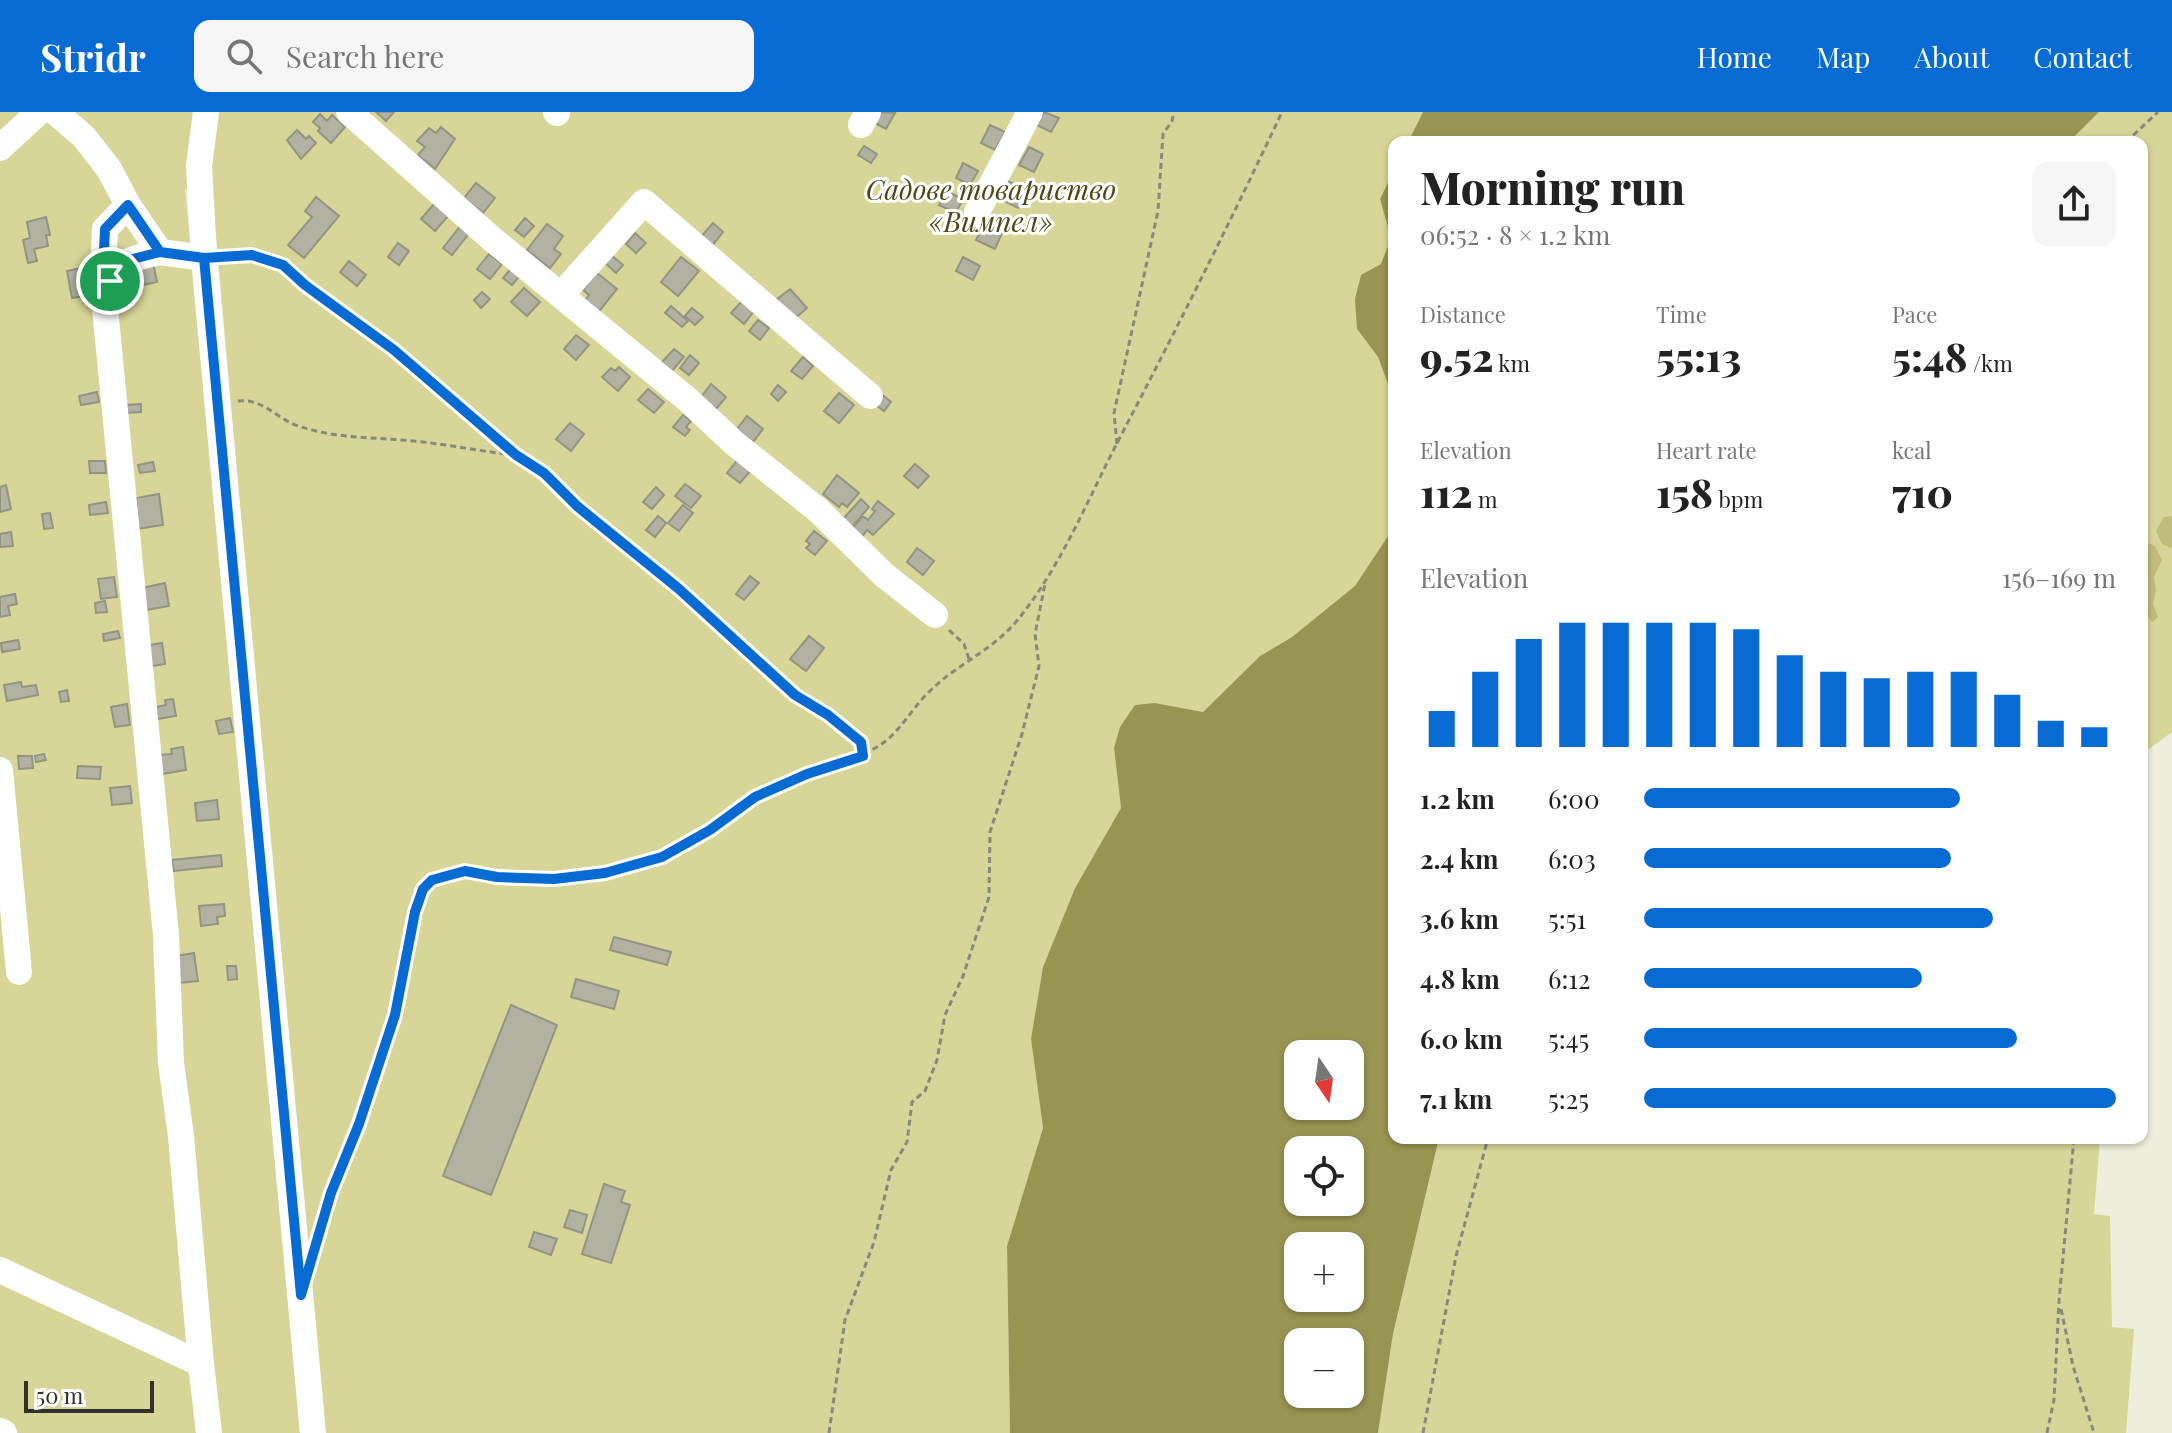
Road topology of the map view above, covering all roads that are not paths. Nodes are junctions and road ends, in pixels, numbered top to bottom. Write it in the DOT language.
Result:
graph roads {
  1 [pos="39,112"];
  2 [pos="55,112"];
  3 [pos="206,112"];
  4 [pos="349,112"];
  5 [pos="1030,112"];
  6 [pos="0,148"];
  7 [pos="128,205"];
  8 [pos="977,212"];
  9 [pos="160,252"];
  10 [pos="204,258"];
  11 [pos="110,281"];
  12 [pos="561,295"];
  13 [pos="870,396"];
  14 [pos="935,615"];
  15 [pos="0,770"];
  16 [pos="19,972"];
  17 [pos="0,1270"];
  18 [pos="201,1364"];
  19 [pos="209,1433"];
  20 [pos="313,1433"];
  1 -- 6 [label="street"];
  2 -- 7 [label="street"];
  3 -- 10 [label="street"];
  4 -- 12 [label="street"];
  5 -- 8 [label="street"];
  7 -- 9 [label="street"];
  7 -- 11 [label="street"];
  9 -- 10 [label="street"];
  9 -- 11 [label="street"];
  10 -- 20 [label="street"];
  11 -- 18 [label="street"];
  12 -- 13 [label="street"];
  12 -- 14 [label="street"];
  15 -- 16 [label="street"];
  17 -- 18 [label="street"];
  18 -- 19 [label="street"];
}
